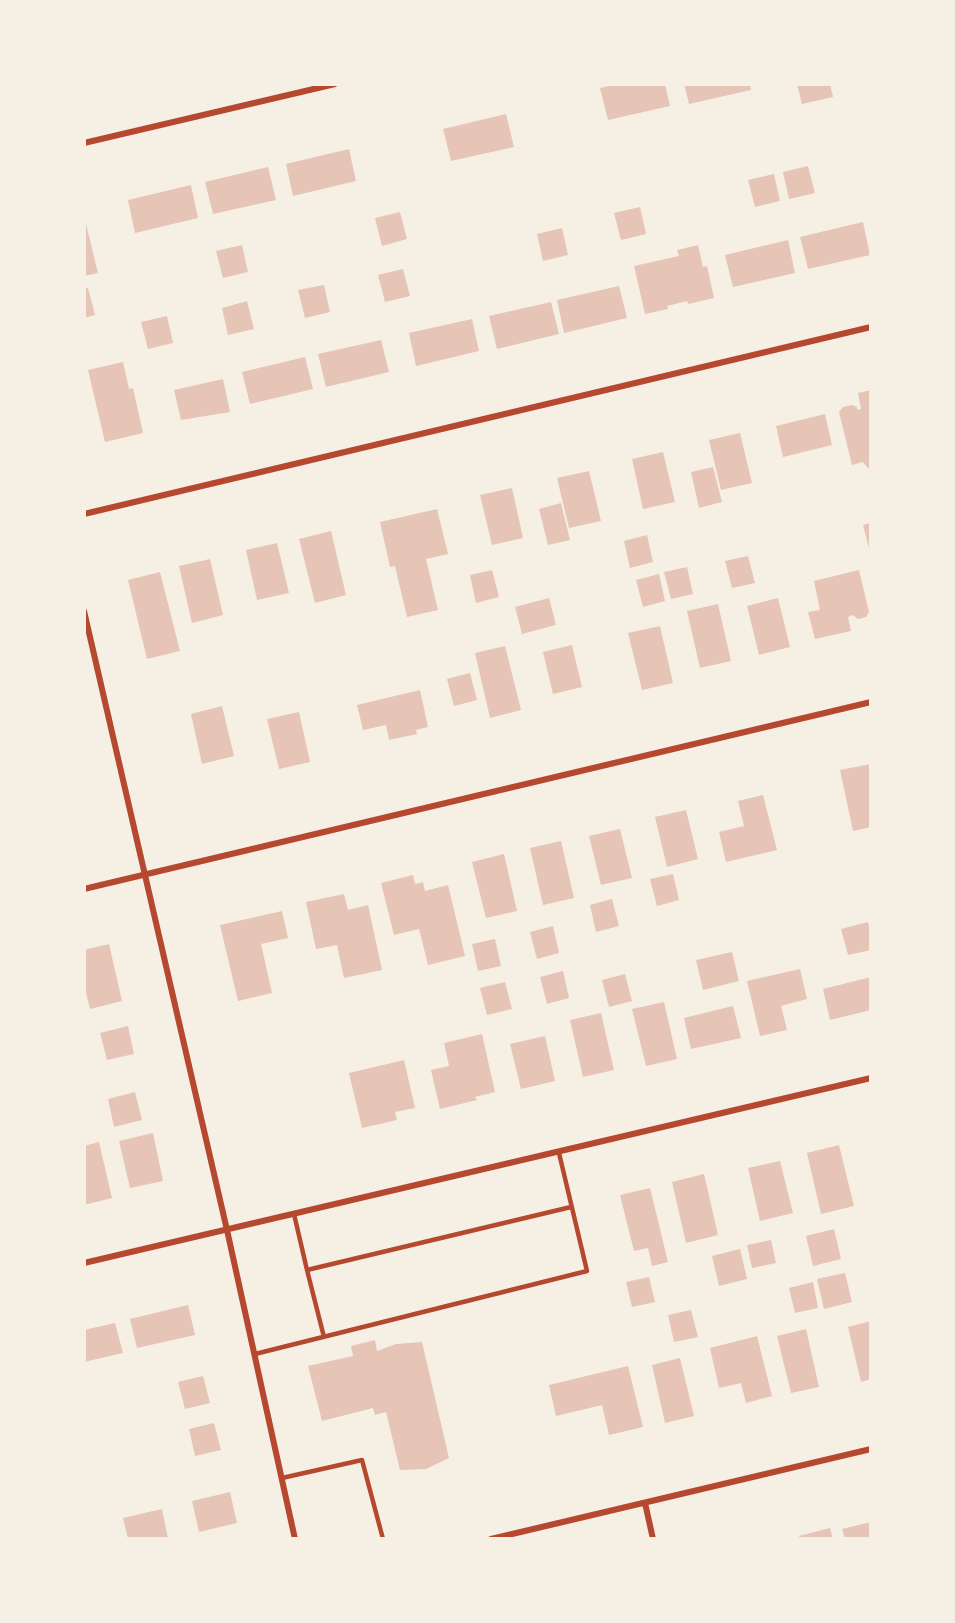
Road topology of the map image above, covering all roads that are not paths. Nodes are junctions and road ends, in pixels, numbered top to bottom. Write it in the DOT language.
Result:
graph roads {
  1 [pos="335,84"];
  2 [pos="84,143"];
  3 [pos="871,327"];
  4 [pos="84,514"];
  5 [pos="84,611"];
  6 [pos="871,702"];
  7 [pos="144,874"];
  8 [pos="84,889"];
  9 [pos="871,1078"];
  10 [pos="559,1153"];
  11 [pos="572,1207"];
  12 [pos="294,1214"];
  13 [pos="227,1230"];
  14 [pos="84,1263"];
  15 [pos="307,1270"];
  16 [pos="324,1337"];
  17 [pos="255,1354"];
  18 [pos="871,1449"];
  19 [pos="282,1478"];
  20 [pos="645,1503"];
  21 [pos="295,1539"];
  22 [pos="383,1539"];
  23 [pos="491,1539"];
  24 [pos="653,1539"];
  1 -- 2 [label="street"];
  3 -- 4 [label="street"];
  5 -- 7 [label="street"];
  6 -- 7 [label="street"];
  7 -- 8 [label="street"];
  7 -- 13 [label="street"];
  9 -- 10 [label="street"];
  10 -- 11 [label="lane"];
  10 -- 12 [label="street"];
  11 -- 15 [label="lane"];
  11 -- 16 [label="lane"];
  12 -- 13 [label="street"];
  12 -- 15 [label="lane"];
  13 -- 14 [label="street"];
  13 -- 17 [label="street"];
  15 -- 16 [label="lane"];
  16 -- 17 [label="lane"];
  17 -- 19 [label="street"];
  18 -- 20 [label="street"];
  19 -- 21 [label="street"];
  19 -- 22 [label="lane"];
  20 -- 23 [label="street"];
  20 -- 24 [label="street"];
}
